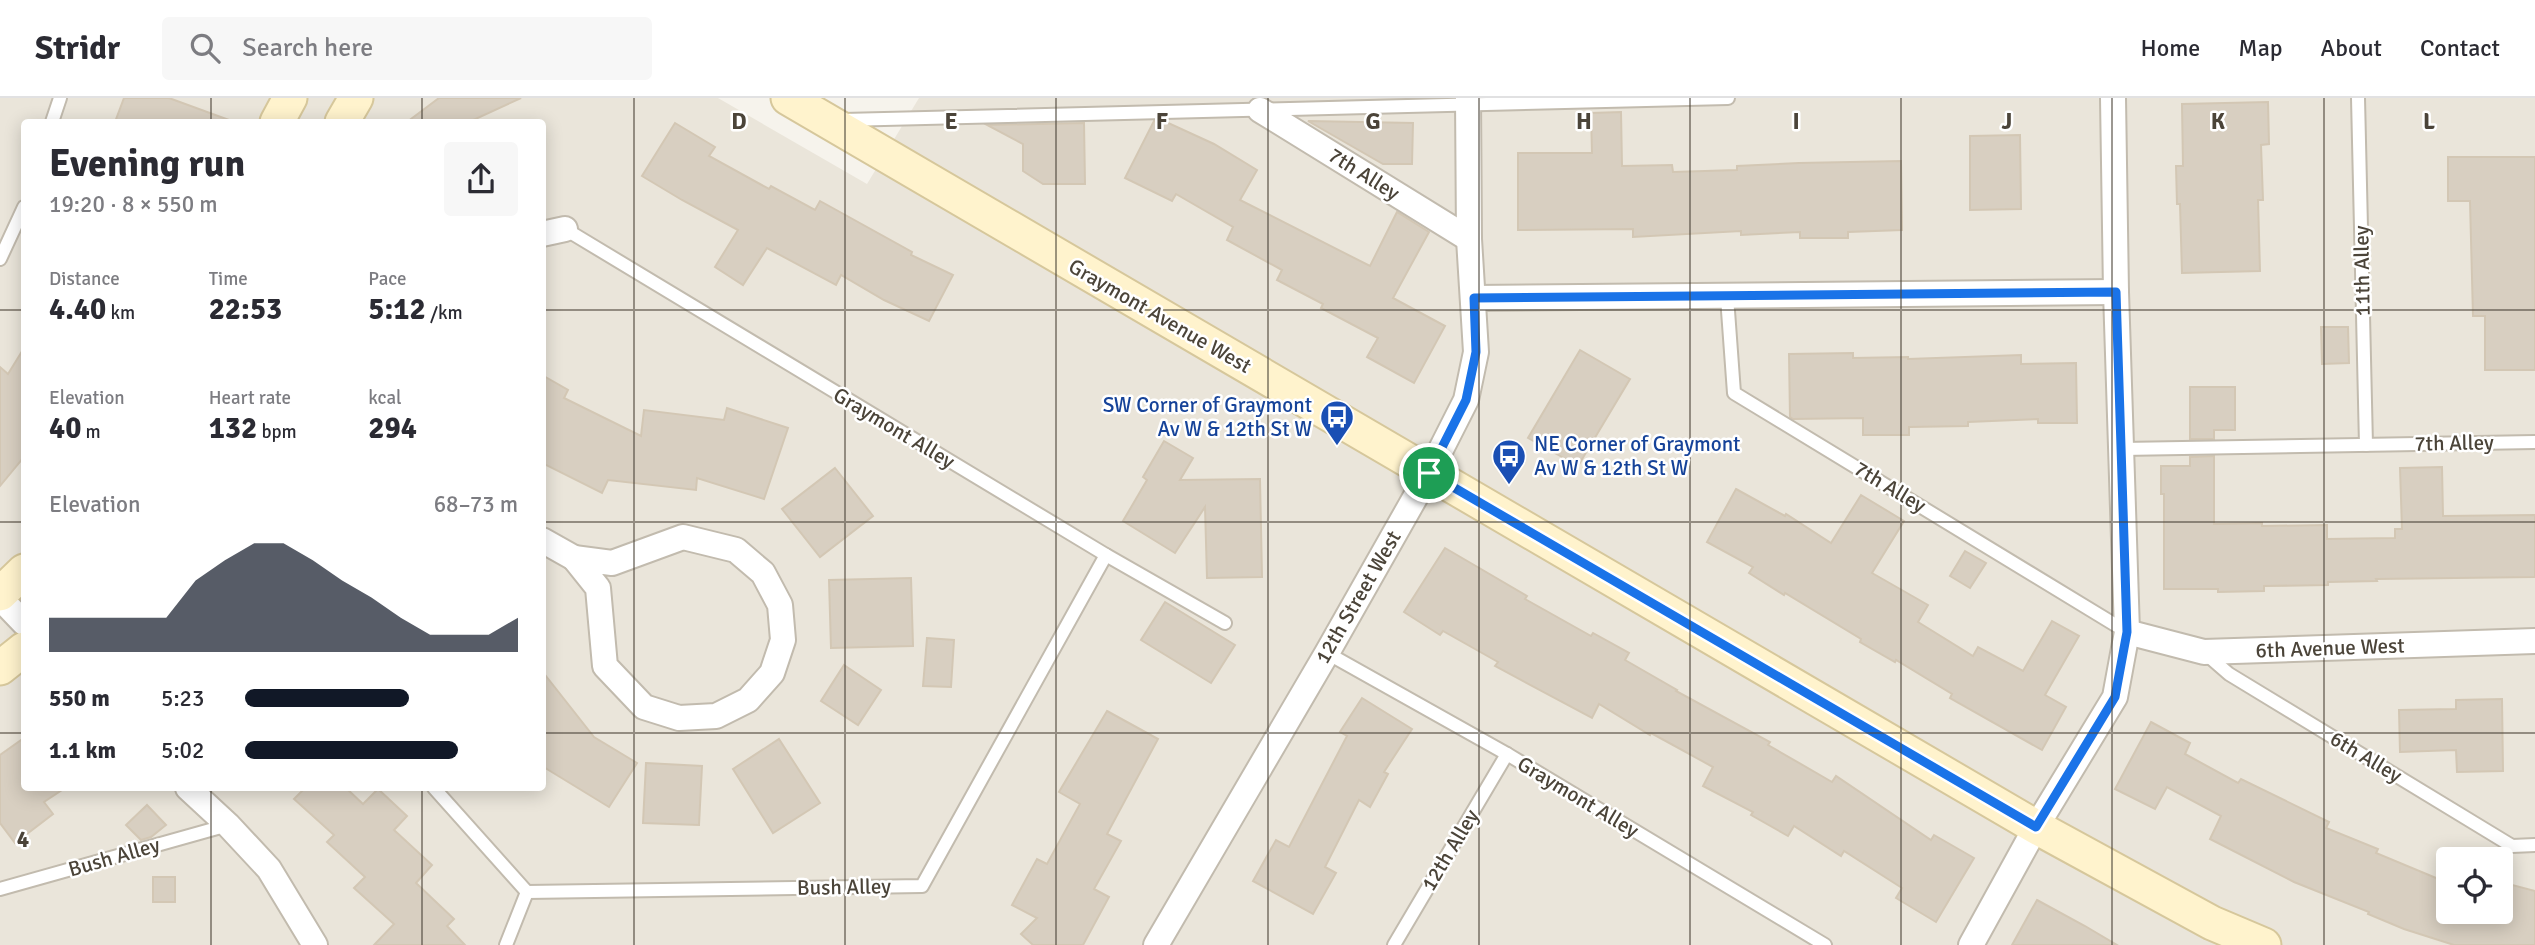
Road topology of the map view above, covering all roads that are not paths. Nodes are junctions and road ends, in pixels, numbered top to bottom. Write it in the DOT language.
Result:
graph roads {
  1 [pos="60,98"];
  2 [pos="290,98"];
  3 [pos="356,98"];
  4 [pos="788,98"];
  5 [pos="1728,98"];
  6 [pos="2113,98"];
  7 [pos="2358,98"];
  8 [pos="1468,101"];
  9 [pos="1260,110"];
  10 [pos="53,119"];
  11 [pos="279,119"];
  12 [pos="344,119"];
  13 [pos="826,120"];
  14 [pos="21,214"];
  15 [pos="554,231"];
  16 [pos="1469,239"];
  17 [pos="0,259"];
  18 [pos="2116,292"];
  19 [pos="1727,297"];
  20 [pos="1474,298"];
  21 [pos="2535,442"];
  22 [pos="2366,445"];
  23 [pos="2122,449"];
  24 [pos="1429,473"];
  25 [pos="546,542"];
  26 [pos="1107,555"];
  27 [pos="574,558"];
  28 [pos="21,574"];
  29 [pos="0,596"];
  30 [pos="21,620"];
  31 [pos="1225,623"];
  32 [pos="2127,632"];
  33 [pos="2535,641"];
  34 [pos="21,651"];
  35 [pos="2204,652"];
  36 [pos="1327,653"];
  37 [pos="0,668"];
  38 [pos="1507,754"];
  39 [pos="195,791"];
  40 [pos="437,791"];
  41 [pos="228,825"];
  42 [pos="2036,827"];
  43 [pos="2535,845"];
  44 [pos="0,889"];
  45 [pos="527,892"];
  46 [pos="314,945"];
  47 [pos="506,945"];
  48 [pos="1156,945"];
  49 [pos="1394,945"];
  50 [pos="1825,945"];
  51 [pos="1970,945"];
  52 [pos="2264,945"];
  1 -- 10 [label="lane"];
  2 -- 11 [label="main road"];
  3 -- 12 [label="main road"];
  4 -- 13 [label="main road, Graymont Avenue West"];
  5 -- 8 [label="lane"];
  6 -- 18 [label="street"];
  7 -- 22 [label="lane, 11th Alley"];
  8 -- 9 [label="lane"];
  8 -- 16 [label="street, 12th Street West"];
  9 -- 13 [label="lane"];
  9 -- 16 [label="street, 7th Alley"];
  13 -- 24 [label="main road, Graymont Avenue West"];
  14 -- 17 [label="lane"];
  15 -- 26 [label="lane, Graymont Alley"];
  16 -- 20 [label="street, 12th Street West"];
  18 -- 19 [label="street"];
  18 -- 23 [label="street"];
  19 -- 20 [label="street"];
  19 -- 32 [label="lane, 7th Alley"];
  20 -- 24 [label="street, 12th Street West"];
  21 -- 22 [label="lane, 7th Alley"];
  22 -- 23 [label="lane, 7th Alley"];
  23 -- 32 [label="street"];
  24 -- 36 [label="street, 12th Street West"];
  24 -- 42 [label="main road, Graymont Avenue West"];
  25 -- 27 [label="street"];
  26 -- 31 [label="lane, Graymont Alley"];
  26 -- 45 [label="lane, Bush Alley"];
  27 -- 27 [label="street"];
  28 -- 29 [label="main road"];
  29 -- 30 [label="street"];
  32 -- 35 [label="street, 6th Avenue West"];
  32 -- 42 [label="street"];
  33 -- 35 [label="street, 6th Avenue West"];
  34 -- 37 [label="main road"];
  35 -- 43 [label="lane, 6th Alley"];
  36 -- 38 [label="lane, Graymont Alley"];
  36 -- 48 [label="street, 12th Street West"];
  38 -- 49 [label="lane, 12th Alley"];
  38 -- 50 [label="lane, Graymont Alley"];
  39 -- 41 [label="street"];
  40 -- 45 [label="lane"];
  41 -- 44 [label="lane, Bush Alley"];
  41 -- 46 [label="street"];
  42 -- 51 [label="street"];
  42 -- 52 [label="main road, Graymont Avenue West"];
  45 -- 47 [label="lane"];
}
